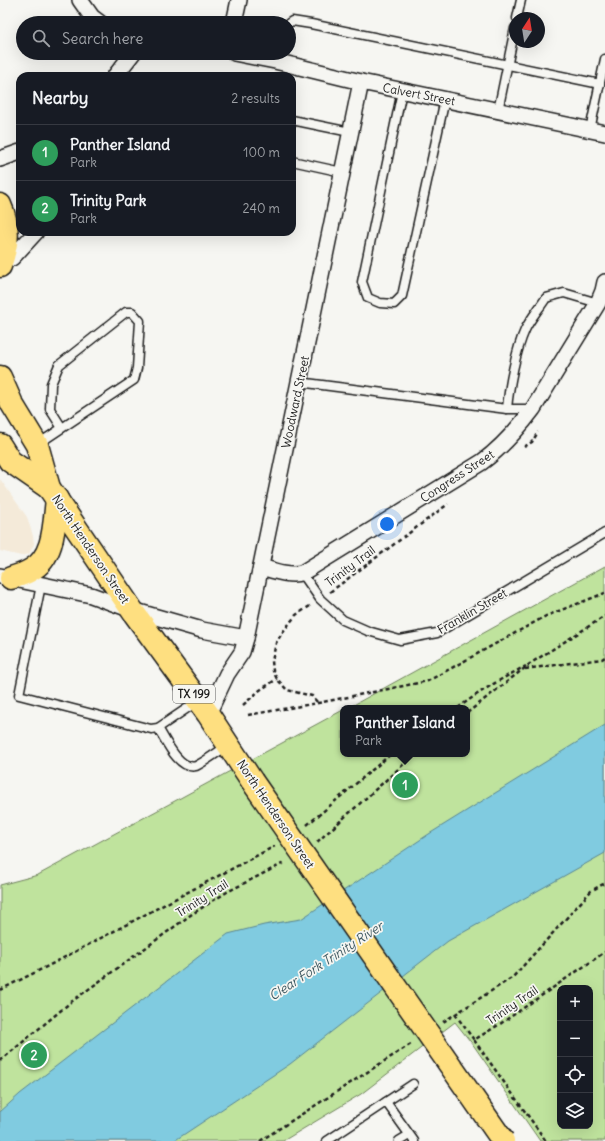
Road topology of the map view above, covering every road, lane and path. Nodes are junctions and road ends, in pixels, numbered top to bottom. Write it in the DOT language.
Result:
graph roads {
  1 [pos="80,0"];
  2 [pos="239,0"];
  3 [pos="521,0"];
  4 [pos="518,12"];
  5 [pos="91,16"];
  6 [pos="236,16"];
  7 [pos="296,22"];
  8 [pos="511,48"];
  9 [pos="605,59"];
  10 [pos="128,60"];
  11 [pos="286,60"];
  12 [pos="508,65"];
  13 [pos="119,72"];
  14 [pos="361,82"];
  15 [pos="600,84"];
  16 [pos="402,90"];
  17 [pos="445,99"];
  18 [pos="498,111"];
  19 [pos="296,121"];
  20 [pos="590,130"];
  21 [pos="350,132"];
  22 [pos="605,133"];
  23 [pos="16,153"];
  24 [pos="0,159"];
  25 [pos="296,161"];
  26 [pos="342,172"];
  27 [pos="0,205"];
  28 [pos="32,236"];
  29 [pos="1,264"];
  30 [pos="605,282"];
  31 [pos="598,302"];
  32 [pos="0,377"];
  33 [pos="299,382"];
  34 [pos="507,409"];
  35 [pos="533,410"];
  36 [pos="62,428"];
  37 [pos="539,430"];
  38 [pos="0,445"];
  39 [pos="37,445"];
  40 [pos="519,452"];
  41 [pos="53,494"];
  42 [pos="448,504"];
  43 [pos="605,533"];
  44 [pos="261,567"];
  45 [pos="302,573"];
  46 [pos="6,577"];
  47 [pos="41,585"];
  48 [pos="605,593"];
  49 [pos="320,599"];
  50 [pos="132,610"];
  51 [pos="605,616"];
  52 [pos="246,638"];
  53 [pos="605,657"];
  54 [pos="532,663"];
  55 [pos="524,669"];
  56 [pos="277,679"];
  57 [pos="318,703"];
  58 [pos="243,705"];
  59 [pos="462,705"];
  60 [pos="203,707"];
  61 [pos="470,711"];
  62 [pos="248,715"];
  63 [pos="158,728"];
  64 [pos="228,745"];
  65 [pos="388,757"];
  66 [pos="412,757"];
  67 [pos="305,827"];
  68 [pos="315,843"];
  69 [pos="279,845"];
  70 [pos="284,863"];
  71 [pos="605,952"];
  72 [pos="0,990"];
  73 [pos="455,1014"];
  74 [pos="474,1040"];
  75 [pos="0,1061"];
  76 [pos="413,1084"];
  77 [pos="386,1102"];
  78 [pos="412,1138"];
  79 [pos="327,1141"];
  80 [pos="399,1141"];
  81 [pos="503,1141"];
  82 [pos="546,1141"];
  1 -- 5 [label="street"];
  2 -- 6 [label="street"];
  3 -- 4 [label="lane"];
  7 -- 12 [label="lane"];
  8 -- 12 [label="lane"];
  9 -- 15 [label="lane"];
  10 -- 13 [label="street"];
  11 -- 14 [label="street, Calvert Street"];
  12 -- 15 [label="lane"];
  12 -- 18 [label="lane"];
  14 -- 16 [label="street, Calvert Street"];
  14 -- 21 [label="street, Woodward Street"];
  15 -- 20 [label="lane"];
  16 -- 17 [label="street, Calvert Street"];
  16 -- 17 [label="lane"];
  17 -- 18 [label="street, Calvert Street"];
  18 -- 20 [label="street, Calvert Street"];
  19 -- 21 [label="lane"];
  20 -- 22 [label="street, Calvert Street"];
  21 -- 26 [label="street, Woodward Street"];
  23 -- 24 [label="street"];
  25 -- 26 [label="lane"];
  26 -- 33 [label="street, Woodward Street"];
  27 -- 29 [label="main road"];
  28 -- 29 [label="street"];
  30 -- 31 [label="street, Congress Street"];
  31 -- 34 [label="lane"];
  31 -- 35 [label="street, Congress Street"];
  32 -- 39 [label="main road, North Henderson Street / TX 199"];
  33 -- 34 [label="lane"];
  33 -- 44 [label="street, Woodward Street"];
  34 -- 35 [label="lane"];
  35 -- 45 [label="street, Congress Street"];
  36 -- 36 [label="lane"];
  36 -- 39 [label="lane"];
  37 -- 40 [label="path"];
  38 -- 41 [label="main road, North Henderson Street / TX 199"];
  39 -- 41 [label="main road, North Henderson Street / TX 199"];
  41 -- 46 [label="main road"];
  41 -- 50 [label="main road, North Henderson Street / TX 199"];
  42 -- 49 [label="path, Trinity Trail"];
  43 -- 49 [label="lane, Franklin Street"];
  44 -- 45 [label="street"];
  44 -- 52 [label="street, Woodward Street"];
  45 -- 49 [label="lane, Franklin Street"];
  46 -- 47 [label="street"];
  47 -- 50 [label="street"];
  47 -- 63 [label="lane"];
  48 -- 57 [label="path"];
  49 -- 56 [label="path, Trinity Trail"];
  50 -- 52 [label="street"];
  50 -- 60 [label="main road, North Henderson Street / TX 199"];
  51 -- 54 [label="path"];
  52 -- 60 [label="street, Woodward Street"];
  53 -- 55 [label="path"];
  54 -- 55 [label="path"];
  54 -- 59 [label="path"];
  55 -- 61 [label="path"];
  56 -- 57 [label="path"];
  56 -- 58 [label="path"];
  57 -- 62 [label="path"];
  60 -- 63 [label="lane"];
  60 -- 64 [label="main road, North Henderson Street / TX 199"];
  63 -- 64 [label="lane"];
  64 -- 81 [label="main road, North Henderson Street / TX 199, bridge"];
  65 -- 67 [label="path"];
  66 -- 68 [label="path"];
  69 -- 72 [label="path, Trinity Trail"];
  70 -- 75 [label="path, Trinity Trail"];
  71 -- 74 [label="path, Trinity Trail"];
  73 -- 74 [label="path"];
  74 -- 82 [label="path"];
  76 -- 77 [label="lane"];
  77 -- 78 [label="lane"];
  77 -- 79 [label="lane"];
  78 -- 80 [label="lane"];
}
